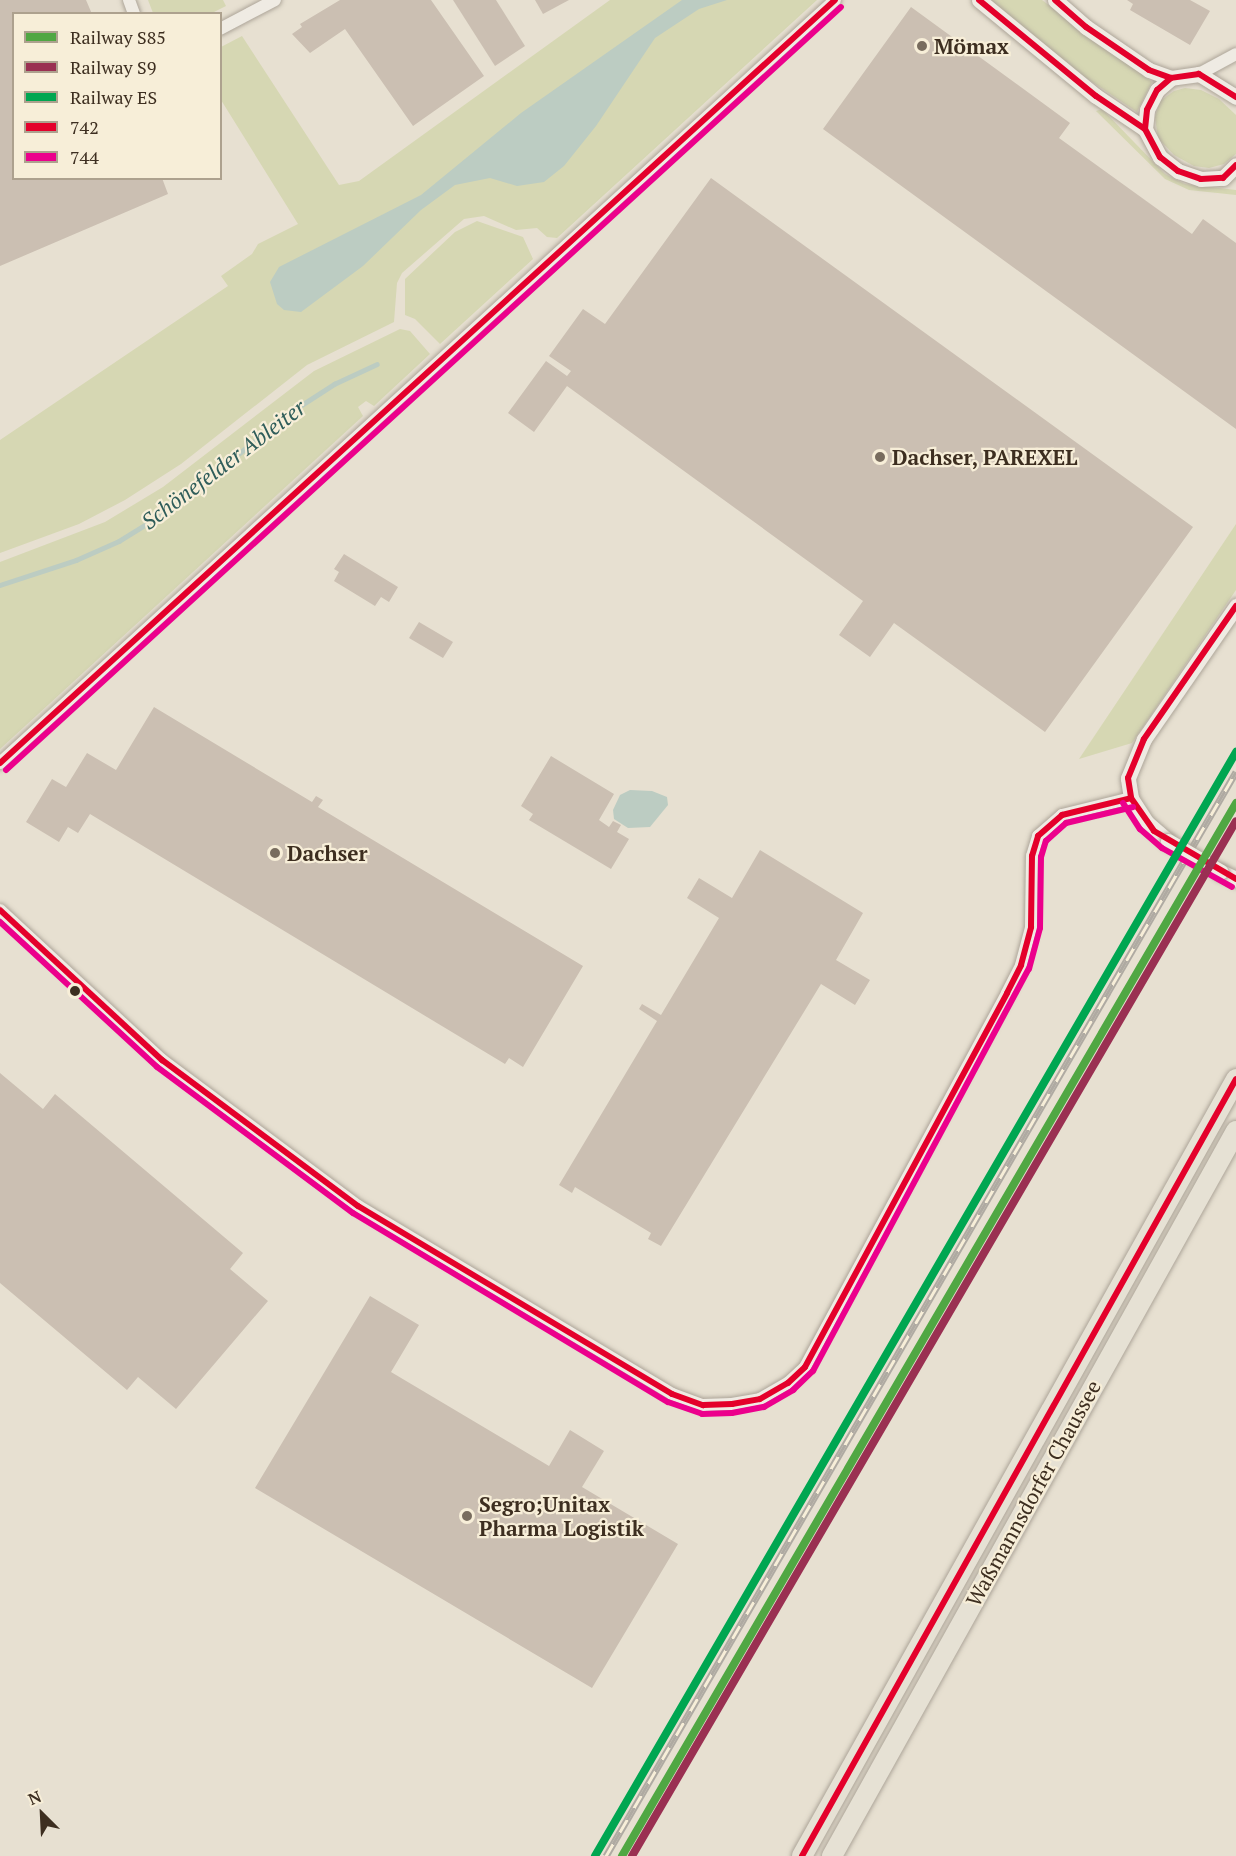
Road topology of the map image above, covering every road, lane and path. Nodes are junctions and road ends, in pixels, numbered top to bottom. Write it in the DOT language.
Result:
graph roads {
  1 [pos="275,0"];
  2 [pos="835,0"];
  3 [pos="980,0"];
  4 [pos="1055,0"];
  5 [pos="222,28"];
  6 [pos="1236,54"];
  7 [pos="1199,74"];
  8 [pos="1171,78"];
  9 [pos="1236,98"];
  10 [pos="1145,129"];
  11 [pos="1236,165"];
  12 [pos="1229,179"];
  13 [pos="1236,606"];
  14 [pos="0,763"];
  15 [pos="1131,798"];
  16 [pos="1236,879"];
  17 [pos="0,910"];
  18 [pos="1236,1079"];
  19 [pos="1236,1131"];
  20 [pos="802,1856"];
  21 [pos="832,1856"];
  1 -- 5 [label="street"];
  2 -- 14 [label="street"];
  3 -- 10 [label="street"];
  4 -- 8 [label="street"];
  6 -- 7 [label="street"];
  7 -- 8 [label="street"];
  7 -- 9 [label="street"];
  8 -- 10 [label="street"];
  10 -- 12 [label="street"];
  11 -- 12 [label="street"];
  13 -- 15 [label="street"];
  15 -- 16 [label="street, bridge"];
  15 -- 17 [label="street"];
  18 -- 20 [label="main road, Waßmannsdorfer Chaussee"];
  19 -- 21 [label="main road, Waßmannsdorfer Chaussee"];
}
